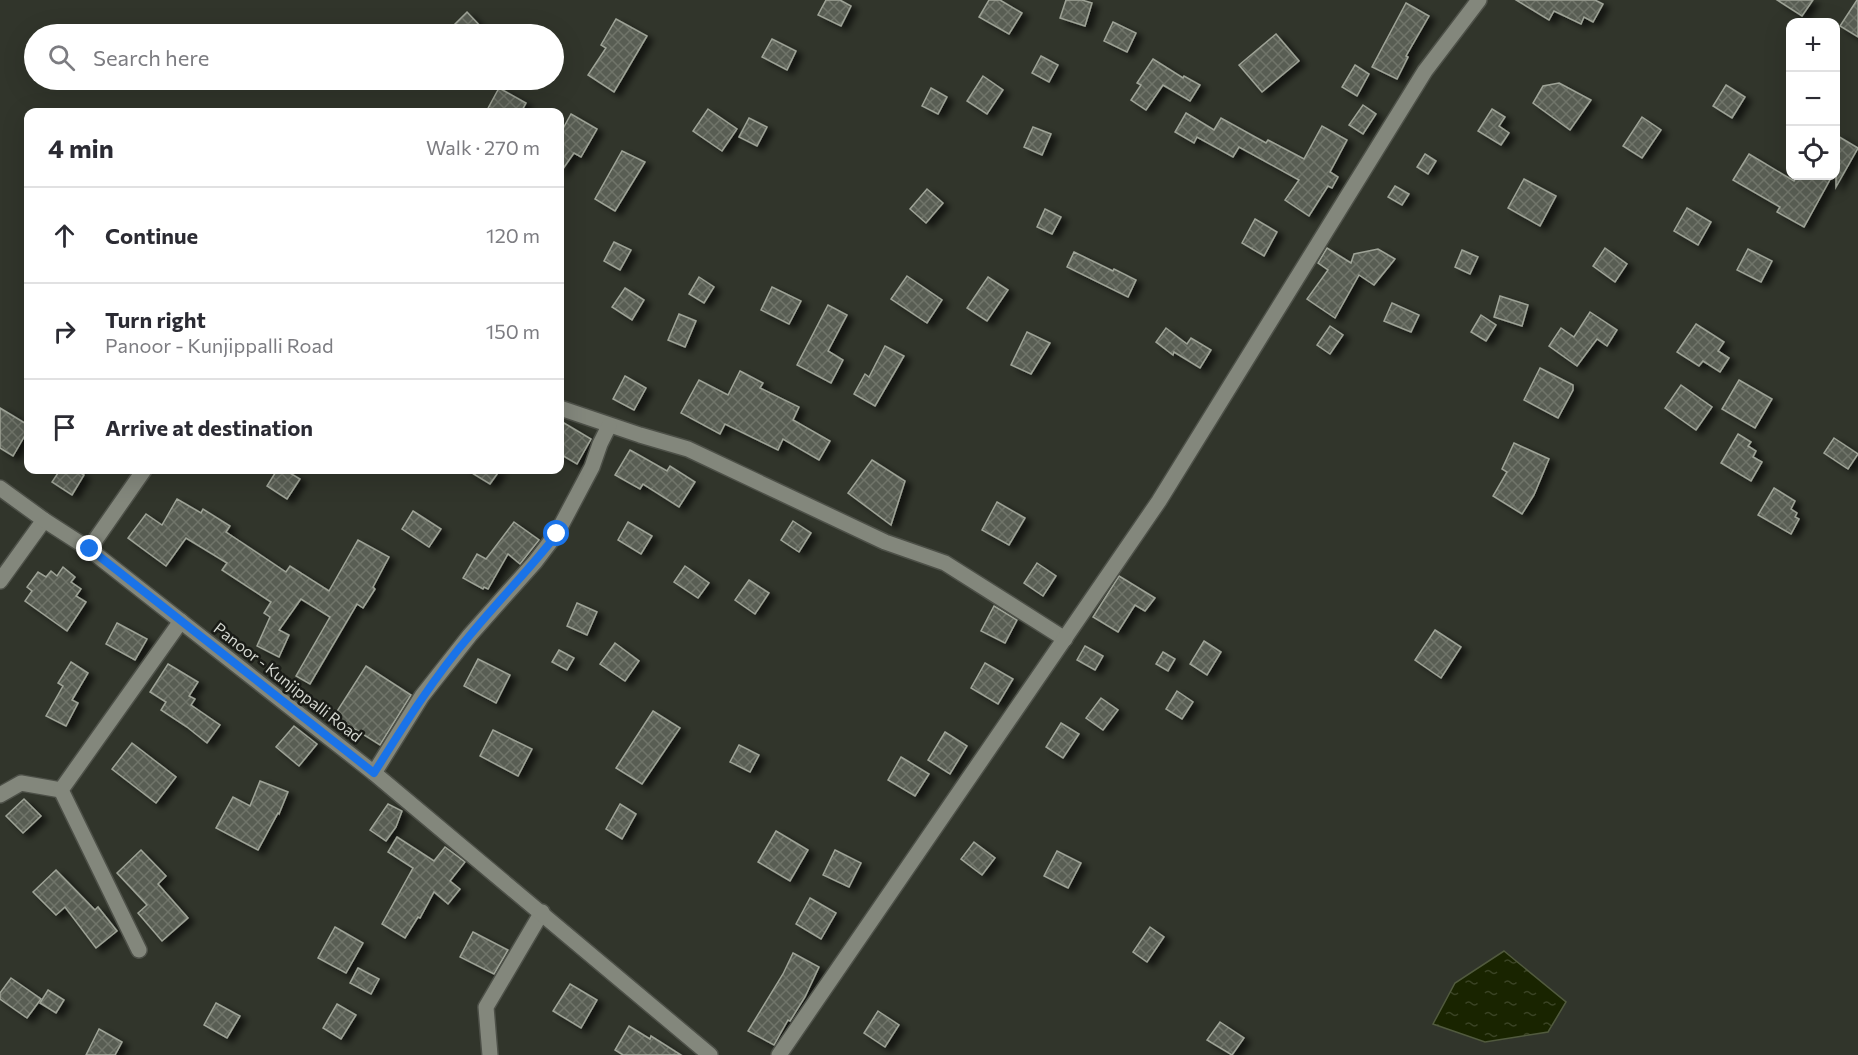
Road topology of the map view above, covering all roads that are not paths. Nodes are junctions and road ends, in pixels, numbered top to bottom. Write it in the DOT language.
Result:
graph roads {
  1 [pos="1479,0"];
  2 [pos="564,409"];
  3 [pos="609,426"];
  4 [pos="141,474"];
  5 [pos="0,488"];
  6 [pos="44,520"];
  7 [pos="90,549"];
  8 [pos="0,581"];
  9 [pos="181,621"];
  10 [pos="1065,639"];
  11 [pos="374,773"];
  12 [pos="61,790"];
  13 [pos="0,795"];
  14 [pos="542,912"];
  15 [pos="139,950"];
  16 [pos="490,1055"];
  17 [pos="710,1055"];
  18 [pos="779,1055"];
  1 -- 10 [label="street"];
  2 -- 3 [label="street"];
  3 -- 10 [label="street"];
  3 -- 11 [label="street"];
  4 -- 7 [label="street"];
  5 -- 6 [label="street, Panoor - Kunjippalli Road"];
  6 -- 7 [label="street, Panoor - Kunjippalli Road"];
  6 -- 8 [label="street"];
  7 -- 9 [label="street, Panoor - Kunjippalli Road"];
  9 -- 11 [label="street, Panoor - Kunjippalli Road"];
  9 -- 12 [label="street"];
  10 -- 18 [label="street"];
  11 -- 14 [label="street, Panoor - Kunjippalli Road"];
  12 -- 13 [label="street"];
  12 -- 15 [label="street"];
  14 -- 16 [label="street"];
  14 -- 17 [label="street, Panoor - Kunjippalli Road"];
}
